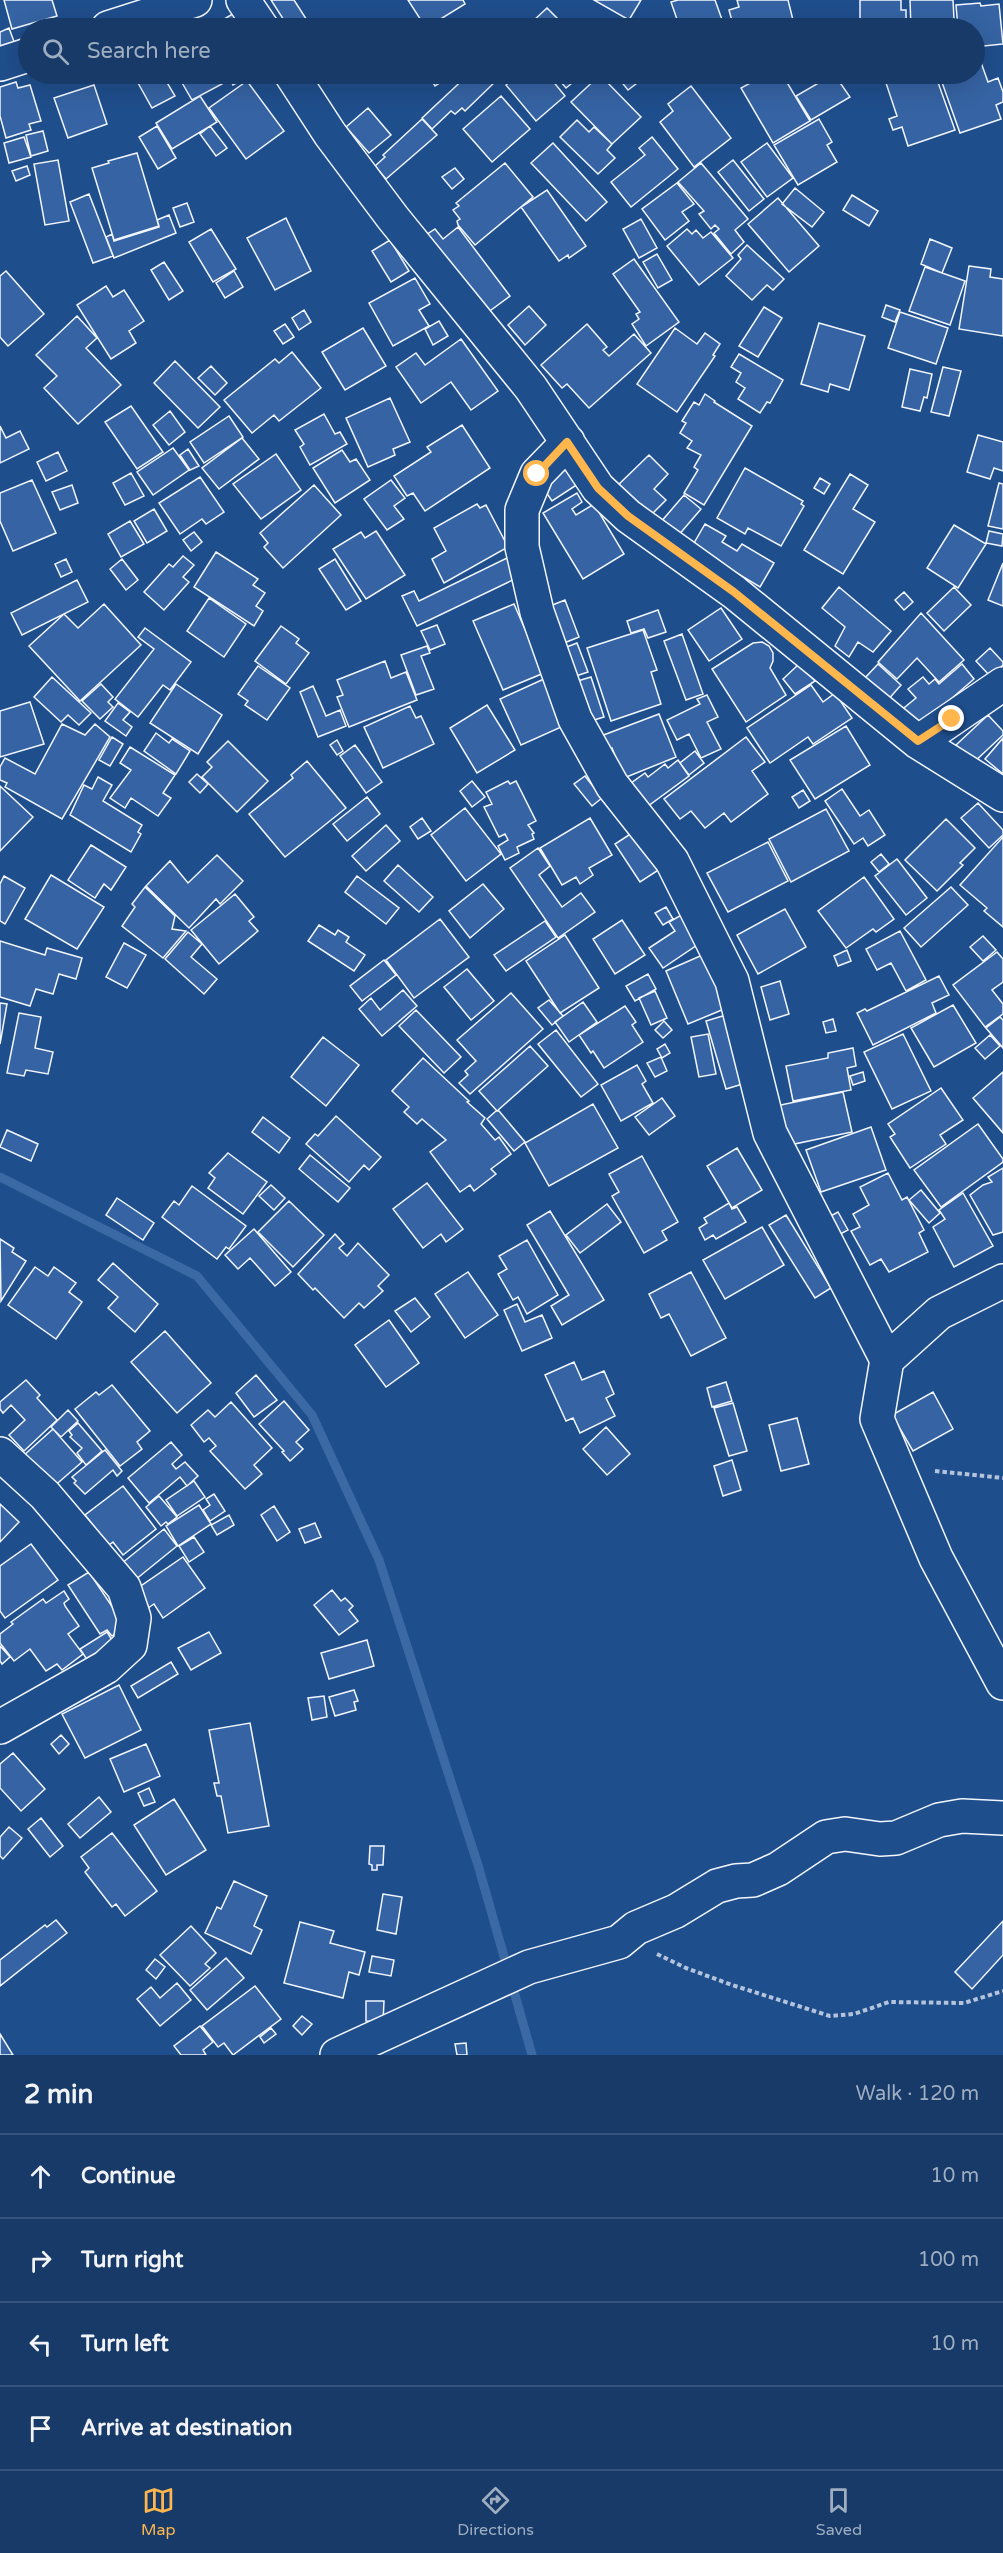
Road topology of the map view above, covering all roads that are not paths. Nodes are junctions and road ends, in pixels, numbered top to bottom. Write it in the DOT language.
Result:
graph roads {
  1 [pos="195,0"];
  2 [pos="243,0"];
  3 [pos="139,18"];
  4 [pos="255,18"];
  5 [pos="18,58"];
  6 [pos="0,64"];
  7 [pos="298,84"];
  8 [pos="567,442"];
  9 [pos="1003,684"];
  10 [pos="918,741"];
  11 [pos="1003,795"];
  12 [pos="1003,1281"];
  13 [pos="887,1360"];
  14 [pos="0,1454"];
  15 [pos="1003,1683"];
  16 [pos="0,1727"];
  17 [pos="1003,1818"];
  18 [pos="337,2055"];
  1 -- 3 [label="street"];
  2 -- 4 [label="street"];
  5 -- 6 [label="street"];
  7 -- 8 [label="street"];
  8 -- 10 [label="street"];
  8 -- 13 [label="street"];
  9 -- 10 [label="street"];
  10 -- 11 [label="street"];
  12 -- 13 [label="street"];
  13 -- 15 [label="street"];
  14 -- 16 [label="street"];
  17 -- 18 [label="street"];
}
